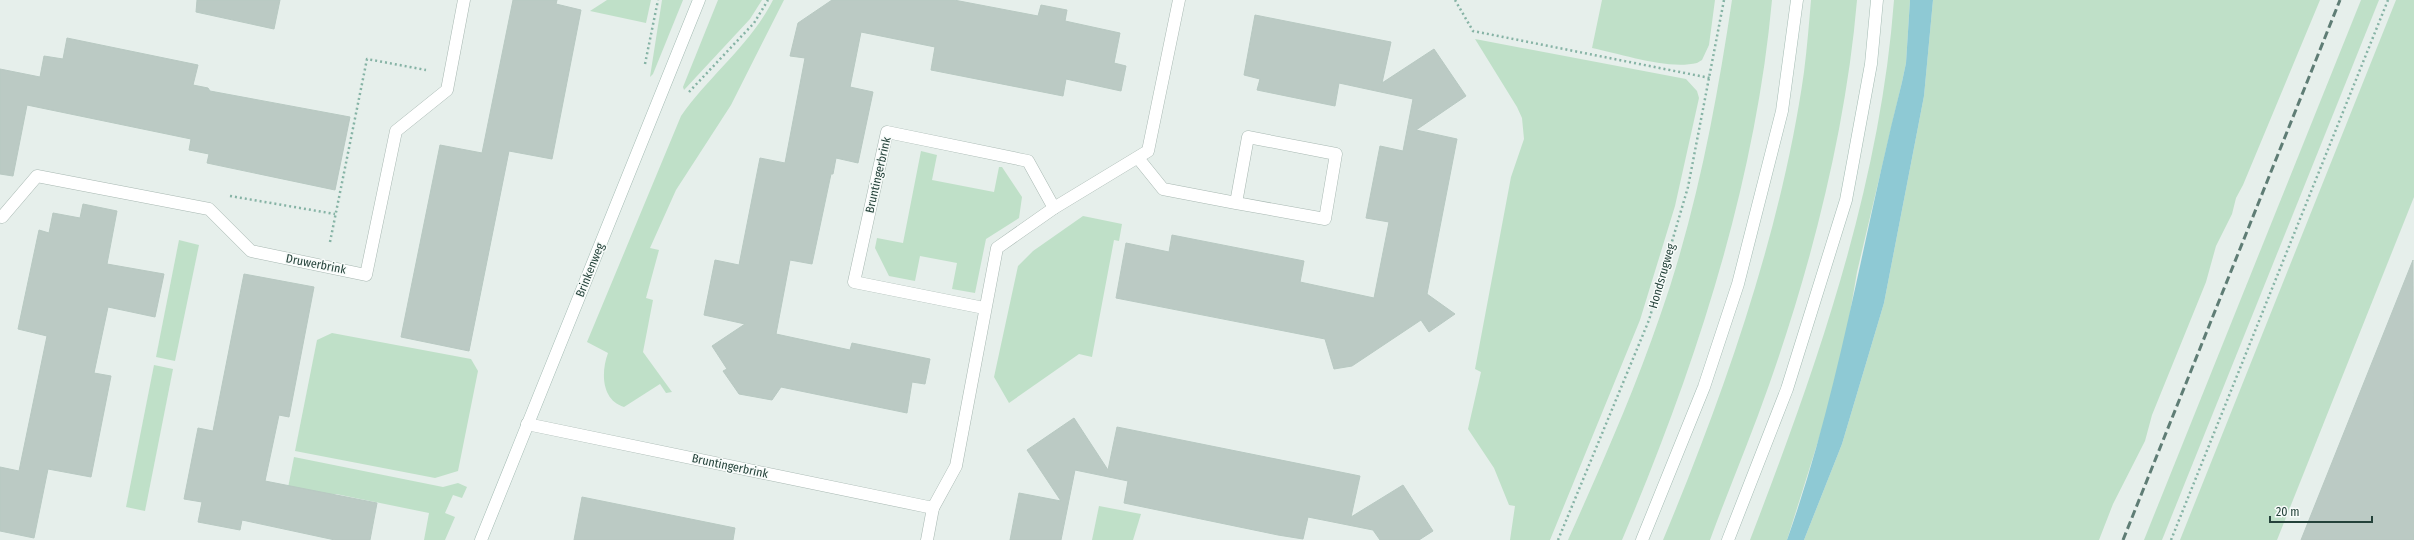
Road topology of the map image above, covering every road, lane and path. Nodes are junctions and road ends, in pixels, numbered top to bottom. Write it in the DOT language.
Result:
graph roads {
  1 [pos="464,0"];
  2 [pos="699,0"];
  3 [pos="768,0"];
  4 [pos="1179,0"];
  5 [pos="1454,0"];
  6 [pos="1724,0"];
  7 [pos="1797,0"];
  8 [pos="1877,0"];
  9 [pos="2388,0"];
  10 [pos="450,75"];
  11 [pos="1710,78"];
  12 [pos="655,112"];
  13 [pos="1138,158"];
  14 [pos="1236,203"];
  15 [pos="1054,208"];
  16 [pos="209,210"];
  17 [pos="335,214"];
  18 [pos="1,220"];
  19 [pos="326,266"];
  20 [pos="984,308"];
  21 [pos="527,424"];
  22 [pos="933,508"];
  23 [pos="481,540"];
  24 [pos="927,540"];
  25 [pos="1558,540"];
  26 [pos="1642,540"];
  27 [pos="1728,540"];
  28 [pos="2171,540"];
  1 -- 10 [label="street, Druwerbrink"];
  2 -- 12 [label="street, Brinkenweg"];
  3 -- 12 [label="path"];
  4 -- 13 [label="street"];
  5 -- 11 [label="path"];
  6 -- 11 [label="path, Hondsrugweg"];
  7 -- 26 [label="street"];
  8 -- 27 [label="street"];
  9 -- 28 [label="path"];
  10 -- 17 [label="path"];
  10 -- 19 [label="street, Druwerbrink"];
  11 -- 25 [label="path, Hondsrugweg"];
  12 -- 21 [label="street, Brinkenweg"];
  13 -- 14 [label="street"];
  13 -- 15 [label="street"];
  14 -- 14 [label="street"];
  15 -- 20 [label="street"];
  15 -- 20 [label="street, Bruntingerbrink"];
  16 -- 17 [label="path"];
  16 -- 18 [label="street"];
  16 -- 19 [label="street, Druwerbrink"];
  17 -- 19 [label="path"];
  20 -- 22 [label="street"];
  21 -- 22 [label="street, Bruntingerbrink"];
  21 -- 23 [label="street, Brinkenweg"];
  22 -- 24 [label="street"];
}
